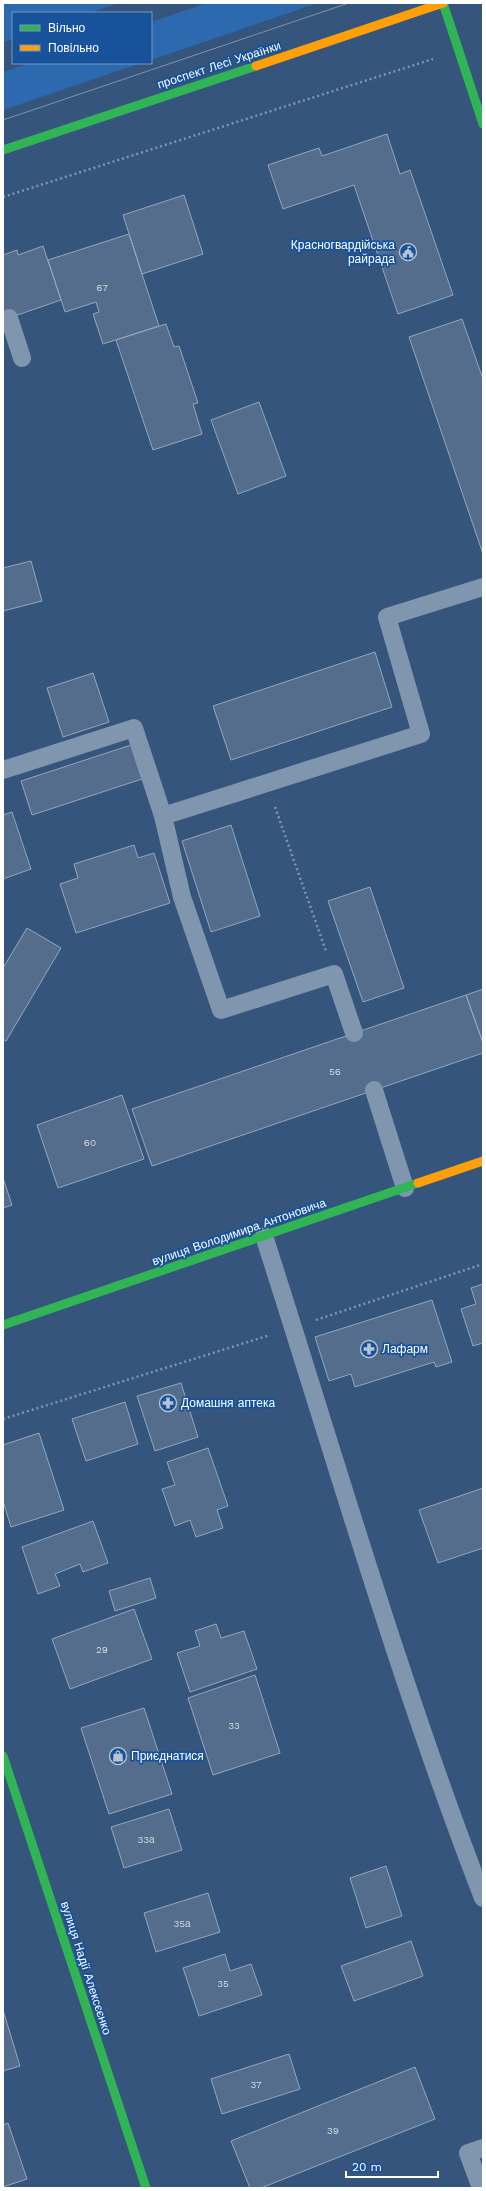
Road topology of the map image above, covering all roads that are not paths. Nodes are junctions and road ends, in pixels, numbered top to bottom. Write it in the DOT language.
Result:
graph roads {
  1 [pos="443,3"];
  2 [pos="483,124"];
  3 [pos="3,150"];
  4 [pos="9,318"];
  5 [pos="22,358"];
  6 [pos="483,587"];
  7 [pos="3,770"];
  8 [pos="163,816"];
  9 [pos="354,1033"];
  10 [pos="374,1090"];
  11 [pos="483,1161"];
  12 [pos="405,1188"];
  13 [pos="264,1236"];
  14 [pos="3,1325"];
  15 [pos="3,1756"];
  16 [pos="483,1898"];
  17 [pos="483,2148"];
  18 [pos="146,2188"];
  19 [pos="481,2188"];
  1 -- 2 [label="street"];
  1 -- 3 [label="street, проспект Лесі Українки"];
  4 -- 5 [label="lane"];
  6 -- 8 [label="lane"];
  7 -- 8 [label="lane"];
  8 -- 9 [label="lane"];
  10 -- 12 [label="lane"];
  11 -- 12 [label="street, вулиця Володимира Антоновича"];
  12 -- 13 [label="street, вулиця Володимира Антоновича"];
  13 -- 14 [label="street, вулиця Володимира Антоновича"];
  13 -- 16 [label="lane"];
  15 -- 18 [label="street, вулиця Надії Алексєєнко"];
  17 -- 19 [label="lane"];
}
